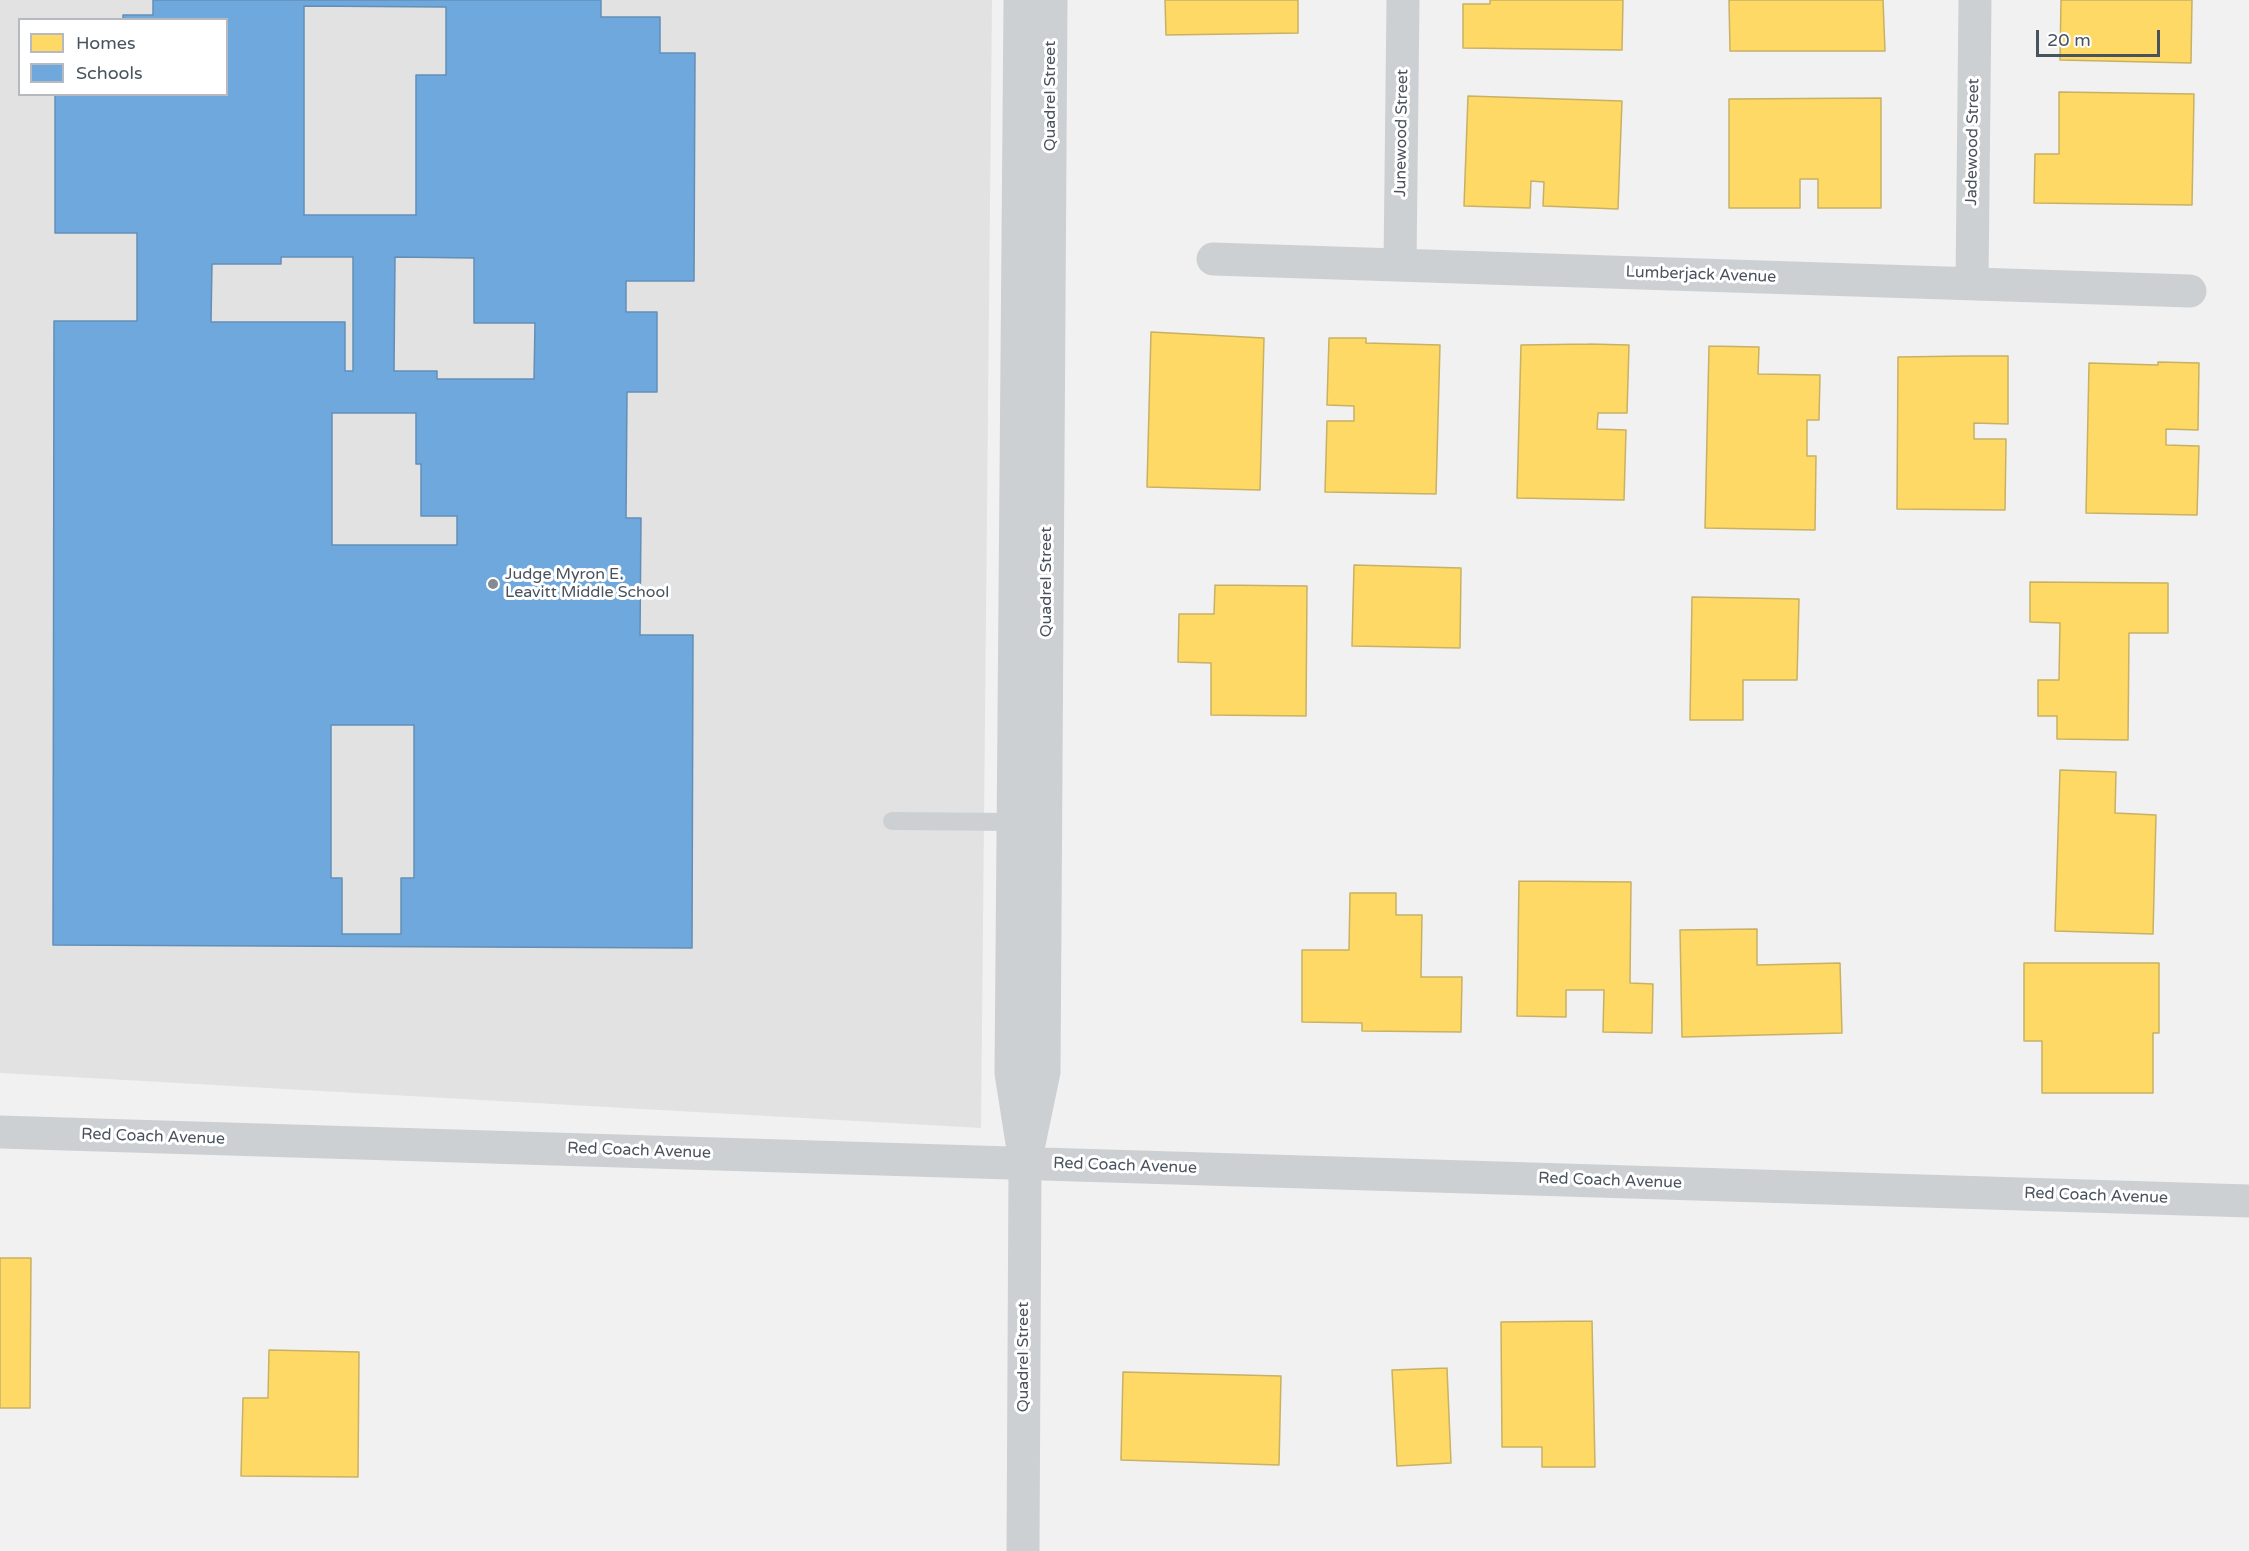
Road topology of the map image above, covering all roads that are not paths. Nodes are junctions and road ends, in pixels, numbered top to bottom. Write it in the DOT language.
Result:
graph roads {
  1 [pos="1020,0"];
  2 [pos="1051,0"];
  3 [pos="1403,0"];
  4 [pos="1975,0"];
  5 [pos="1213,259"];
  6 [pos="1400,265"];
  7 [pos="1972,284"];
  8 [pos="2190,291"];
  9 [pos="892,821"];
  10 [pos="1014,822"];
  11 [pos="1046,822"];
  12 [pos="0,1132"];
  13 [pos="1025,1163"];
  14 [pos="2249,1201"];
  15 [pos="1023,1551"];
  1 -- 10 [label="street, Quadrel Street"];
  2 -- 11 [label="street, Quadrel Street"];
  3 -- 6 [label="street, Junewood Street"];
  4 -- 7 [label="street, Jadewood Street"];
  5 -- 6 [label="street, Lumberjack Avenue"];
  6 -- 7 [label="street, Lumberjack Avenue"];
  7 -- 8 [label="street, Lumberjack Avenue"];
  9 -- 10 [label="lane"];
  10 -- 11 [label="street"];
  10 -- 13 [label="street, Quadrel Street"];
  11 -- 13 [label="street, Quadrel Street"];
  12 -- 13 [label="street, Red Coach Avenue"];
  13 -- 14 [label="street, Red Coach Avenue"];
  13 -- 15 [label="street, Quadrel Street"];
}
